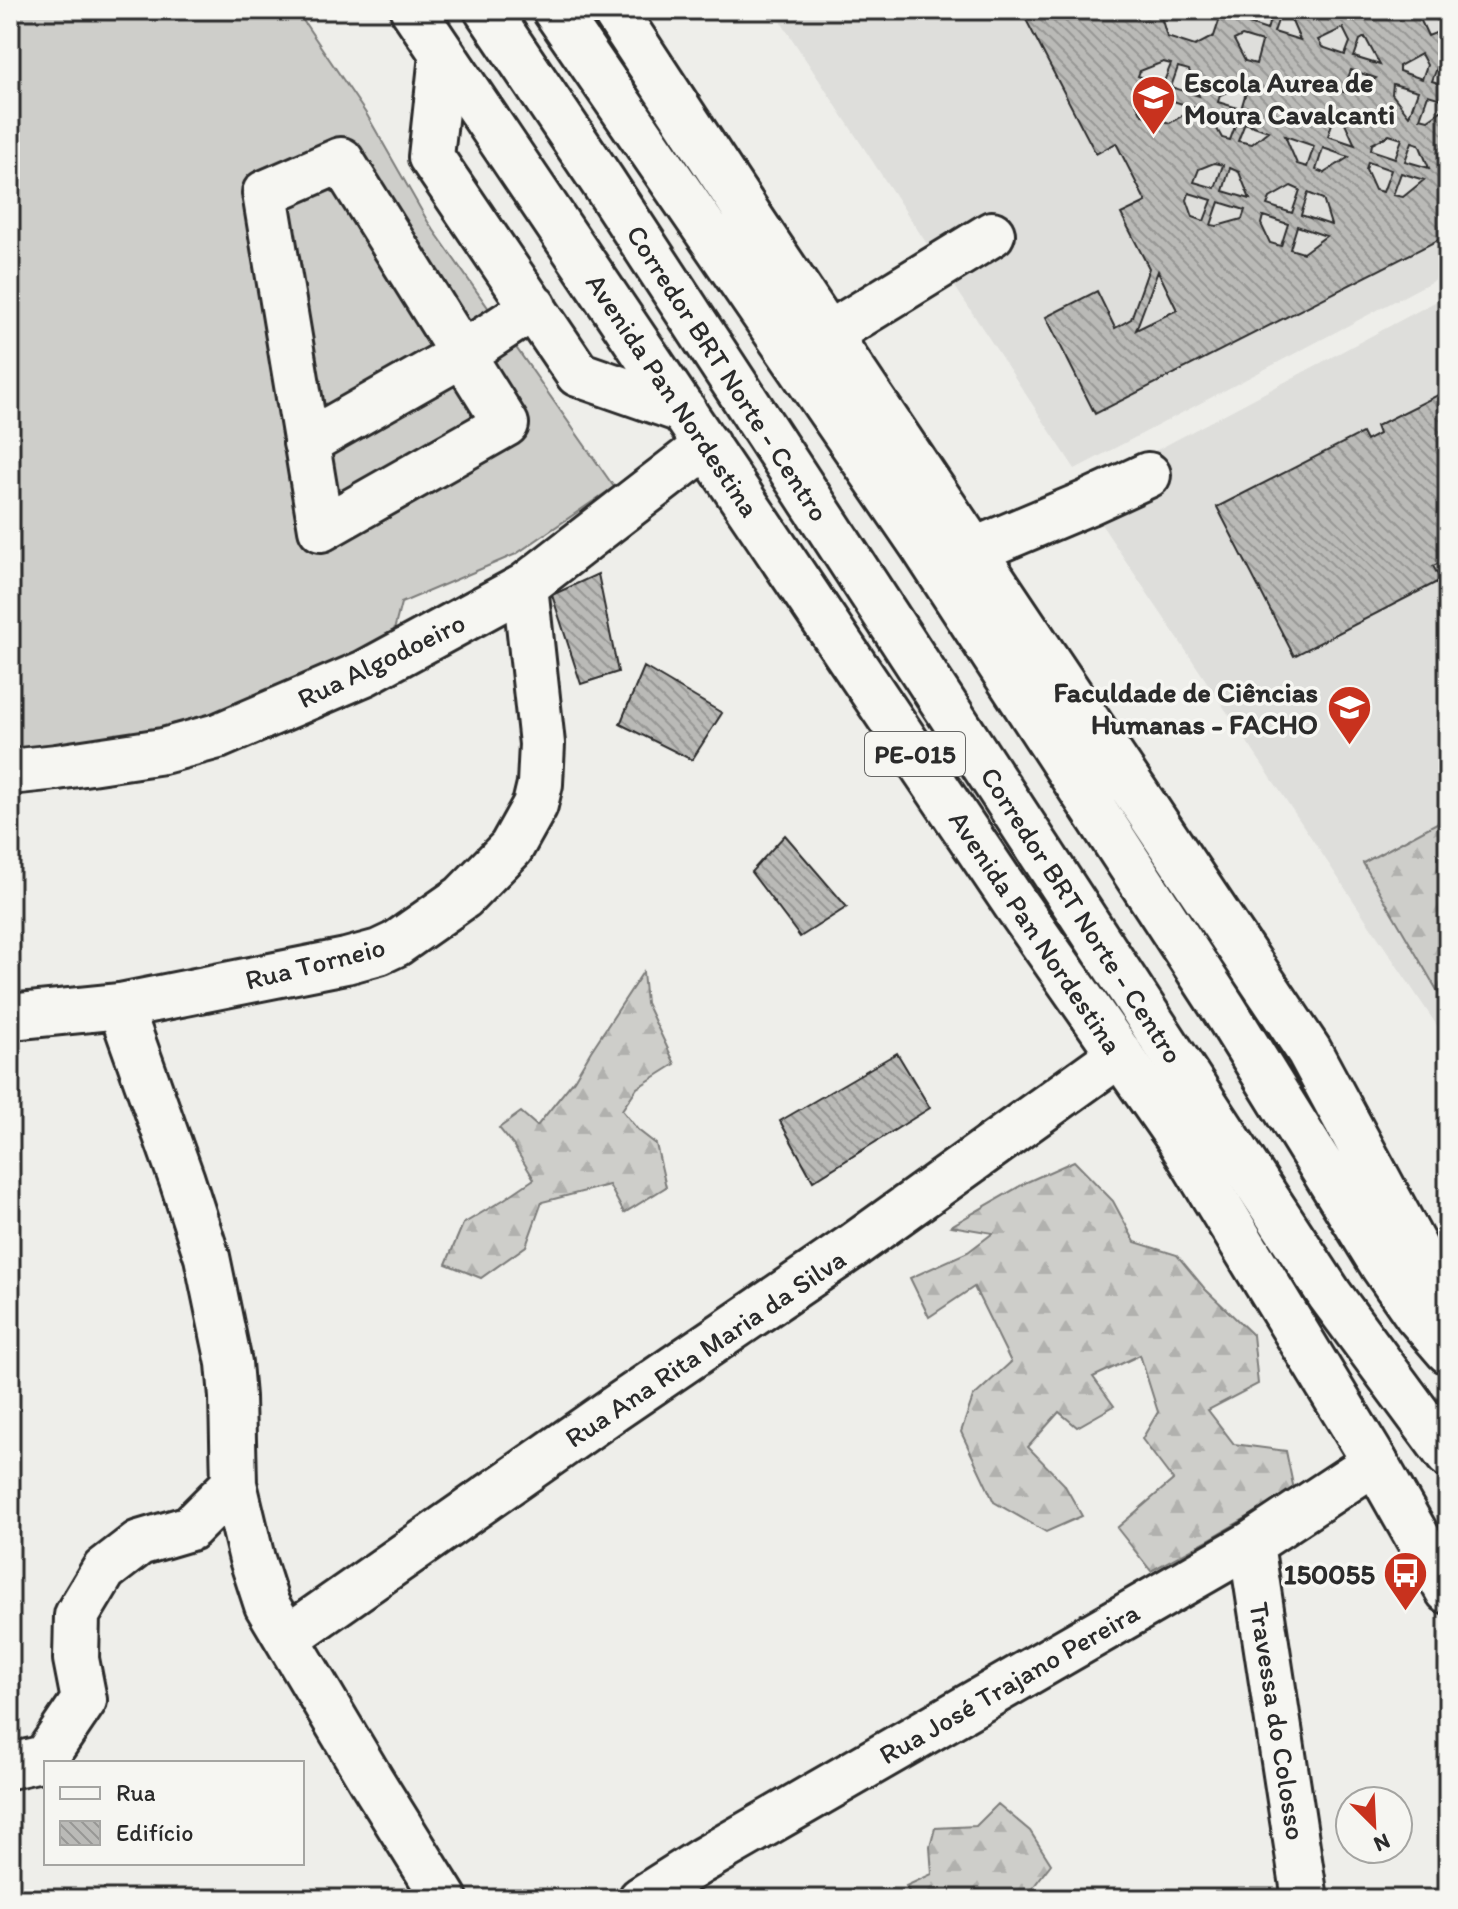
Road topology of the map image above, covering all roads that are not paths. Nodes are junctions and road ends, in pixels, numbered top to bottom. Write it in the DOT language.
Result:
graph roads {
  1 [pos="413,10"];
  2 [pos="487,10"];
  3 [pos="555,10"];
  4 [pos="614,10"];
  5 [pos="442,55"];
  6 [pos="992,234"];
  7 [pos="534,307"];
  8 [pos="829,334"];
  9 [pos="461,355"];
  10 [pos="696,428"];
  11 [pos="306,443"];
  12 [pos="1148,475"];
  13 [pos="975,550"];
  14 [pos="525,586"];
  15 [pos="10,772"];
  16 [pos="120,1006"];
  17 [pos="10,1017"];
  18 [pos="1120,1054"];
  19 [pos="1448,1309"];
  20 [pos="1448,1351"];
  21 [pos="1448,1455"];
  22 [pos="1375,1462"];
  23 [pos="234,1484"];
  24 [pos="1251,1544"];
  25 [pos="1448,1591"];
  26 [pos="287,1638"];
  27 [pos="10,1766"];
  28 [pos="445,1899"];
  29 [pos="641,1899"];
  30 [pos="1305,1899"];
  1 -- 5 [label="main road, Avenida Pan Nordestina / PE-015"];
  2 -- 21 [label="main road, Corredor BRT Norte - Centro"];
  3 -- 20 [label="main road"];
  4 -- 8 [label="main road"];
  5 -- 7 [label="main road"];
  5 -- 10 [label="main road, Avenida Pan Nordestina / PE-015"];
  6 -- 8 [label="main road"];
  7 -- 9 [label="main road"];
  7 -- 10 [label="main road"];
  8 -- 13 [label="main road"];
  9 -- 11 [label="main road"];
  9 -- 11 [label="main road"];
  9 -- 11 [label="main road"];
  10 -- 14 [label="main road, Rua Algodoeiro"];
  10 -- 18 [label="main road, Avenida Pan Nordestina / PE-015"];
  12 -- 13 [label="main road"];
  13 -- 19 [label="main road"];
  14 -- 15 [label="main road, Rua Algodoeiro"];
  14 -- 16 [label="main road, Rua Torneio"];
  16 -- 17 [label="main road, Rua Torneio"];
  16 -- 23 [label="main road"];
  18 -- 22 [label="main road, Avenida Pan Nordestina / PE-015"];
  18 -- 26 [label="main road, Rua Ana Rita Maria da Silva"];
  22 -- 24 [label="main road, Rua José Trajano Pereira"];
  22 -- 25 [label="main road, Avenida Pan Nordestina / PE-015"];
  23 -- 26 [label="main road"];
  23 -- 27 [label="main road"];
  24 -- 29 [label="main road, Rua José Trajano Pereira"];
  24 -- 30 [label="main road, Travessa do Colosso"];
  26 -- 28 [label="main road"];
}
